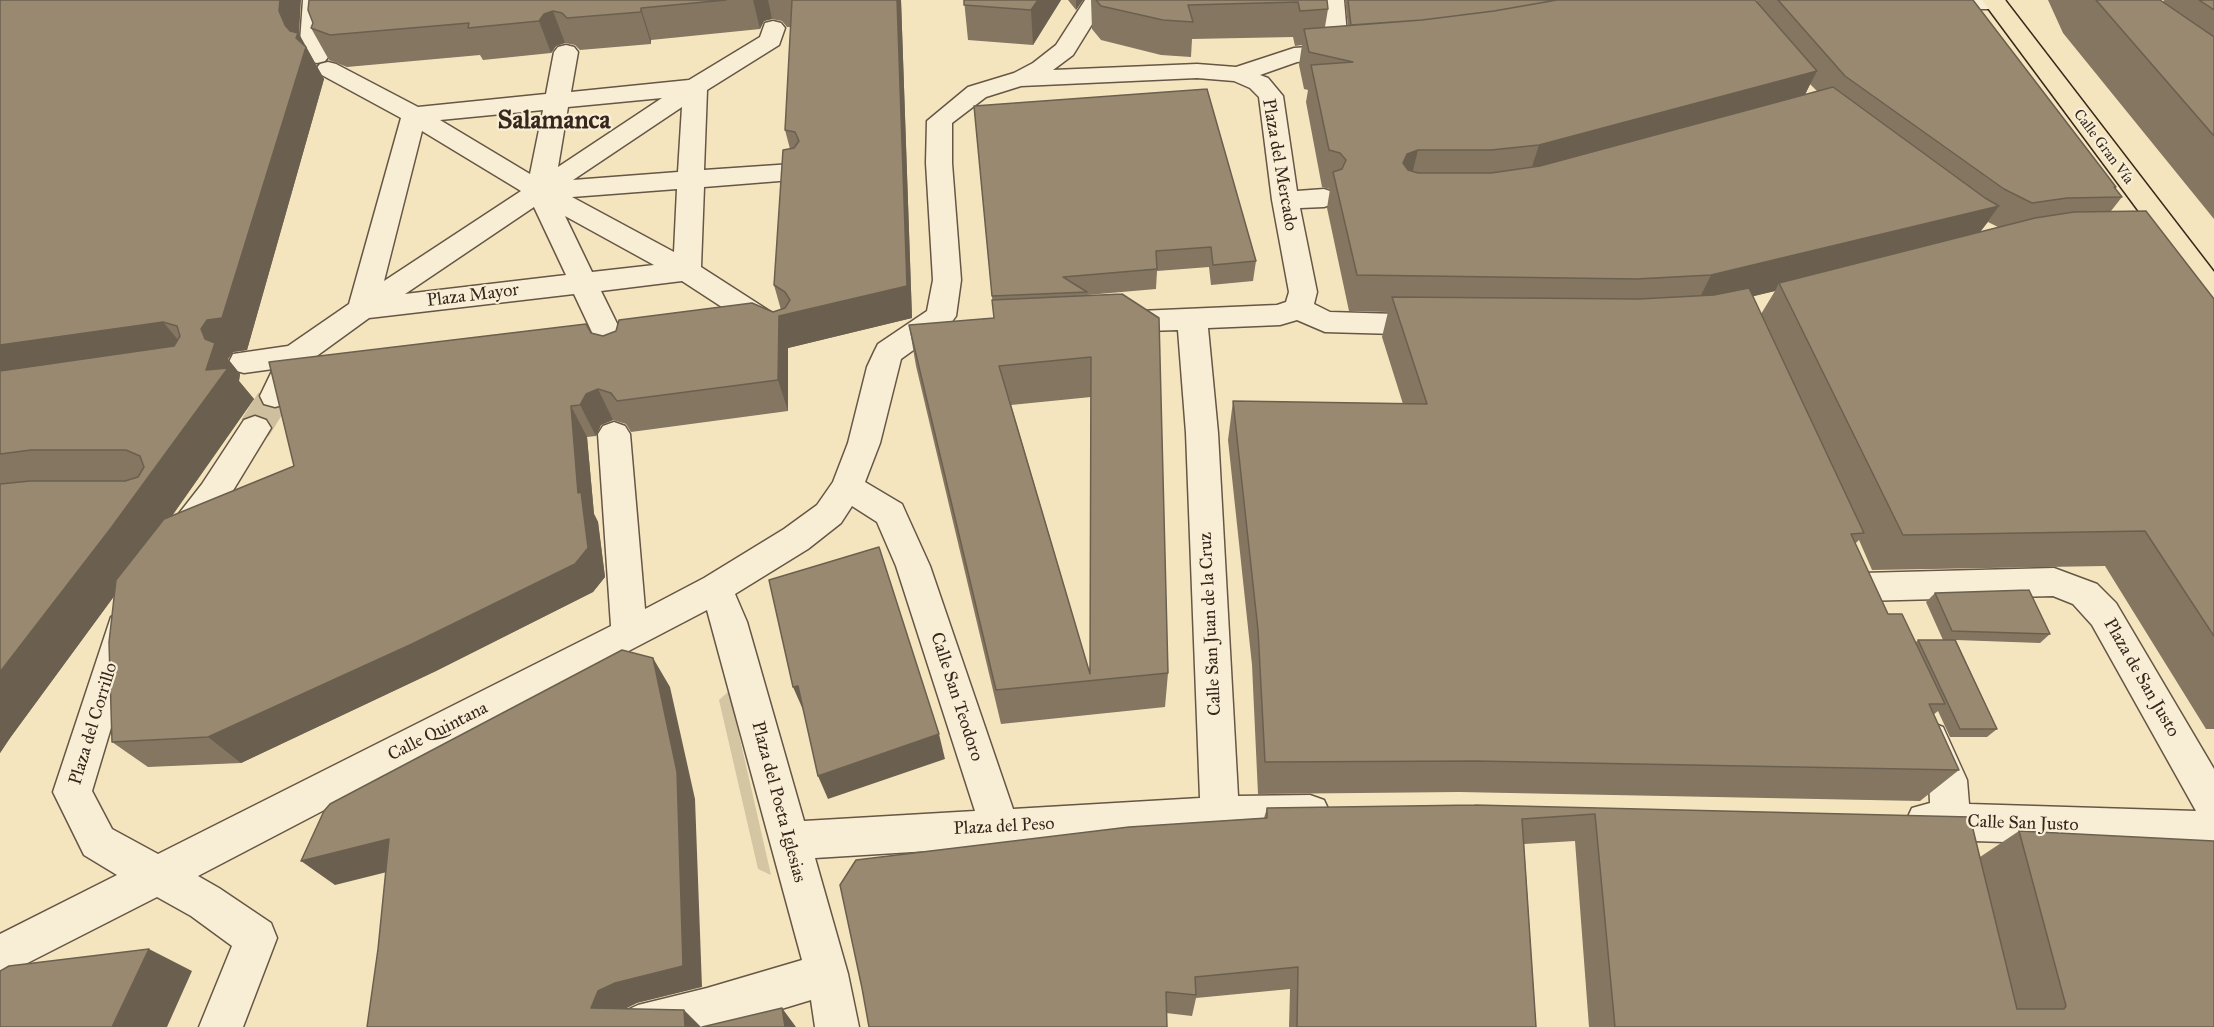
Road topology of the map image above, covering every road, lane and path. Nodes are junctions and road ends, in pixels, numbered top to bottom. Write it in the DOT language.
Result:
graph roads {
  1 [pos="314,0"];
  2 [pos="1096,0"];
  3 [pos="1333,0"];
  4 [pos="1994,1"];
  5 [pos="1912,2"];
  6 [pos="772,28"];
  7 [pos="1370,50"];
  8 [pos="566,52"];
  9 [pos="1336,52"];
  10 [pos="1238,74"];
  11 [pos="1019,79"];
  12 [pos="695,87"];
  13 [pos="556,101"];
  14 [pos="414,115"];
  15 [pos="792,172"];
  16 [pos="691,180"];
  17 [pos="540,191"];
  18 [pos="1324,198"];
  19 [pos="1285,200"];
  20 [pos="2171,237"];
  21 [pos="2140,238"];
  22 [pos="687,271"];
  23 [pos="584,283"];
  24 [pos="2214,292"];
  25 [pos="1298,308"];
  26 [pos="362,309"];
  27 [pos="1192,318"];
  28 [pos="1090,323"];
  29 [pos="1457,325"];
  30 [pos="782,332"];
  31 [pos="617,354"];
  32 [pos="295,356"];
  33 [pos="244,362"];
  34 [pos="275,396"];
  35 [pos="255,428"];
  36 [pos="614,434"];
  37 [pos="847,487"];
  38 [pos="1847,554"];
  39 [pos="165,557"];
  40 [pos="1862,587"];
  41 [pos="717,588"];
  42 [pos="131,602"];
  43 [pos="1876,619"];
  44 [pos="629,634"];
  45 [pos="1915,705"];
  46 [pos="2214,805"];
  47 [pos="1345,813"];
  48 [pos="1220,815"];
  49 [pos="1891,820"];
  50 [pos="1950,822"];
  51 [pos="1000,827"];
  52 [pos="2214,830"];
  53 [pos="788,841"];
  54 [pos="1960,868"];
  55 [pos="159,875"];
  56 [pos="0,956"];
  57 [pos="827,974"];
  58 [pos="836,1022"];
  59 [pos="221,1027"];
  60 [pos="638,1027"];
  1 -- 14 [label="street"];
  2 -- 11 [label="street"];
  3 -- 9 [label="street"];
  4 -- 5 [label="street"];
  4 -- 20 [label="main road, Calle Gran Vía"];
  6 -- 12 [label="street, Plaza Mayor"];
  7 -- 9 [label="street"];
  8 -- 13 [label="street"];
  9 -- 10 [label="street"];
  10 -- 11 [label="street, Plaza del Mercado"];
  10 -- 19 [label="street, Plaza del Mercado"];
  11 -- 37 [label="street, Plaza del Mercado"];
  12 -- 13 [label="street, Plaza Mayor"];
  12 -- 16 [label="street"];
  12 -- 17 [label="street, Plaza Mayor"];
  13 -- 14 [label="street, Plaza Mayor"];
  13 -- 17 [label="street"];
  14 -- 17 [label="street"];
  14 -- 26 [label="street"];
  15 -- 16 [label="street, Plaza Mayor"];
  16 -- 17 [label="street, Plaza Mayor"];
  16 -- 22 [label="street"];
  17 -- 22 [label="street"];
  17 -- 23 [label="street"];
  17 -- 26 [label="street, Plaza Mayor"];
  18 -- 19 [label="street"];
  19 -- 25 [label="street, Plaza del Mercado"];
  20 -- 21 [label="street"];
  20 -- 24 [label="main road, Calle Gran Vía"];
  22 -- 23 [label="street, Plaza Mayor"];
  22 -- 30 [label="street"];
  23 -- 26 [label="street, Plaza Mayor"];
  23 -- 31 [label="street"];
  25 -- 27 [label="street"];
  25 -- 29 [label="street"];
  26 -- 32 [label="street, Plaza Mayor"];
  27 -- 28 [label="street"];
  27 -- 48 [label="street, Calle San Juan de la Cruz"];
  32 -- 33 [label="street"];
  32 -- 34 [label="street, Plaza Mayor"];
  35 -- 39 [label="street"];
  36 -- 44 [label="street"];
  37 -- 41 [label="street"];
  37 -- 51 [label="street, Calle San Teodoro"];
  38 -- 40 [label="street"];
  40 -- 43 [label="street"];
  40 -- 46 [label="street, Plaza de San Justo"];
  41 -- 44 [label="street"];
  41 -- 53 [label="street, Plaza del Poeta Iglesias"];
  42 -- 55 [label="street, Plaza del Corrillo"];
  44 -- 55 [label="street, Calle Quintana"];
  45 -- 50 [label="street"];
  47 -- 48 [label="street"];
  48 -- 51 [label="street, Plaza del Peso"];
  49 -- 50 [label="street, Calle San Justo"];
  50 -- 52 [label="street, Calle San Justo"];
  50 -- 54 [label="street"];
  51 -- 53 [label="street, Plaza del Peso"];
  53 -- 57 [label="street, Plaza del Poeta Iglesias"];
  55 -- 56 [label="street"];
  55 -- 59 [label="street, Plaza del Corrillo"];
  57 -- 58 [label="street, Plaza del Poeta Iglesias"];
  57 -- 60 [label="street"];
}
